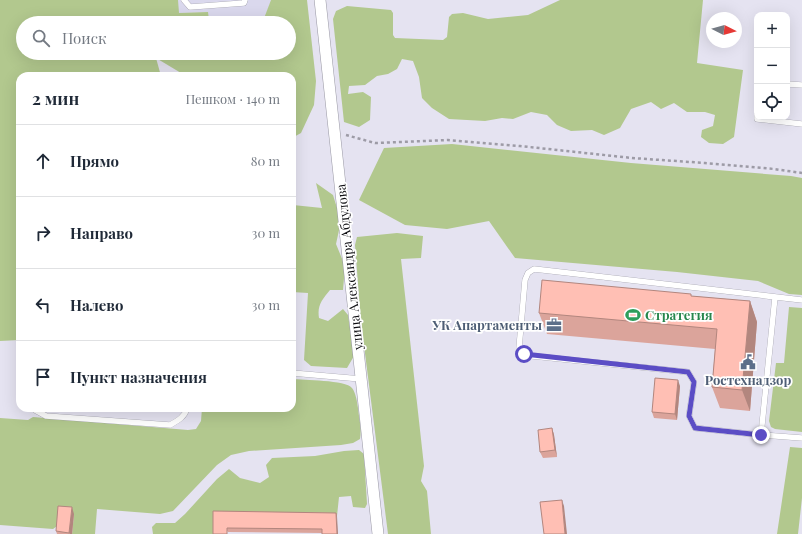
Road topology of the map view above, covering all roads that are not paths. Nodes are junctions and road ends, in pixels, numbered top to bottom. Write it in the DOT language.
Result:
graph roads {
  1 [pos="184,0"];
  2 [pos="245,0"];
  3 [pos="320,0"];
  4 [pos="790,84"];
  5 [pos="802,85"];
  6 [pos="756,120"];
  7 [pos="802,124"];
  8 [pos="775,297"];
  9 [pos="802,300"];
  10 [pos="296,373"];
  11 [pos="361,379"];
  12 [pos="39,412"];
  13 [pos="185,412"];
  14 [pos="761,435"];
  15 [pos="802,438"];
  16 [pos="378,534"];
  1 -- 2 [label="lane"];
  3 -- 11 [label="street, улица Александра Абдулова"];
  4 -- 5 [label="lane"];
  6 -- 7 [label="lane"];
  8 -- 9 [label="lane"];
  8 -- 14 [label="lane"];
  8 -- 14 [label="lane"];
  10 -- 11 [label="lane"];
  11 -- 16 [label="street, улица Александра Абдулова"];
  12 -- 13 [label="lane"];
  14 -- 15 [label="lane"];
}
